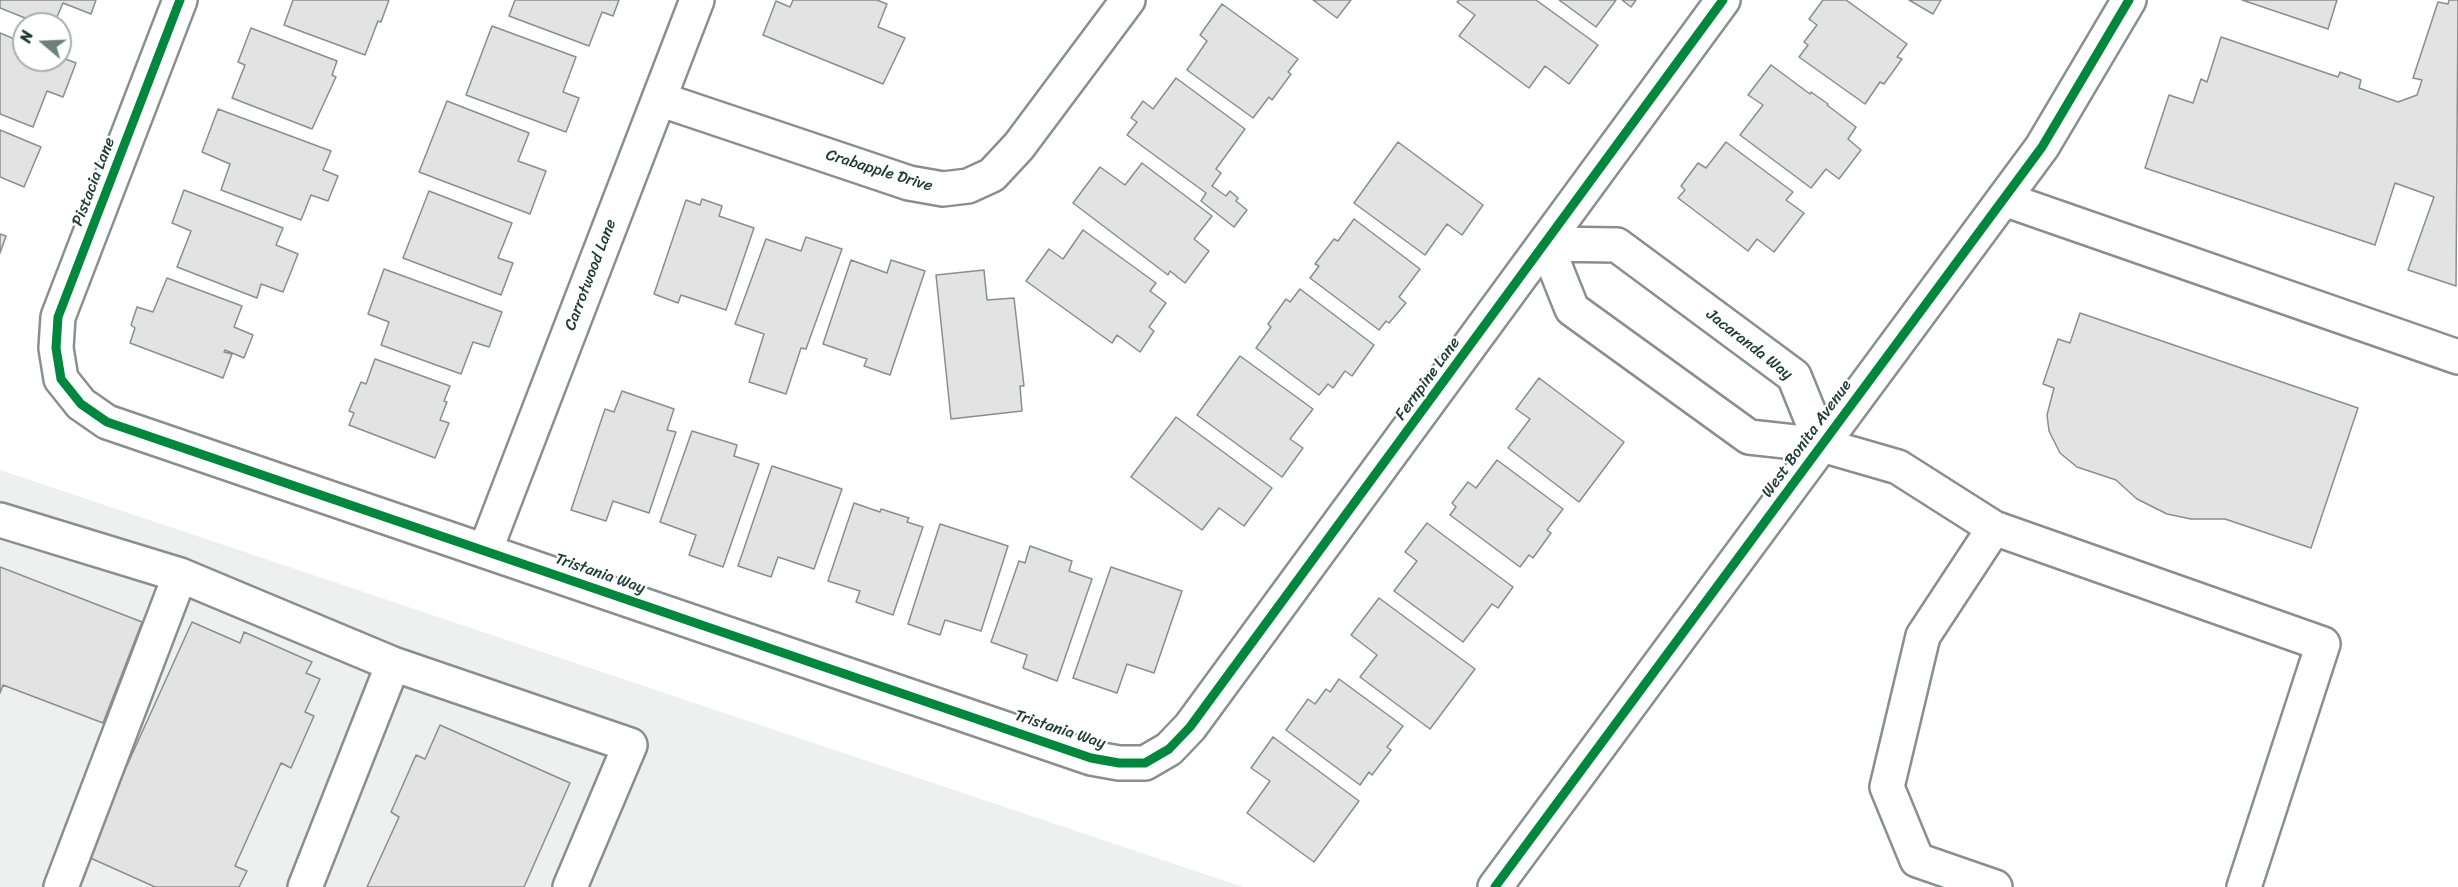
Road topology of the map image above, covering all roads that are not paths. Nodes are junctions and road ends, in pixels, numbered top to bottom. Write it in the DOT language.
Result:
graph roads {
  1 [pos="180,0"];
  2 [pos="697,0"];
  3 [pos="1128,0"];
  4 [pos="1724,0"];
  5 [pos="2129,0"];
  6 [pos="659,99"];
  7 [pos="2004,199"];
  8 [pos="1546,244"];
  9 [pos="2458,357"];
  10 [pos="61,379"];
  11 [pos="1822,445"];
  12 [pos="0,520"];
  13 [pos="1994,528"];
  14 [pos="485,551"];
  15 [pos="180,575"];
  16 [pos="393,664"];
  17 [pos="1145,763"];
  18 [pos="61,887"];
  19 [pos="305,887"];
  20 [pos="570,887"];
  21 [pos="1495,887"];
  22 [pos="1995,887"];
  23 [pos="2244,887"];
  1 -- 10 [label="street, Pistacia Lane"];
  2 -- 6 [label="street, Carrotwood Lane"];
  3 -- 6 [label="street, Crabapple Drive"];
  4 -- 8 [label="street, Fernpine Lane"];
  5 -- 7 [label="street, West Bonita Avenue"];
  6 -- 14 [label="street, Carrotwood Lane"];
  7 -- 9 [label="street"];
  7 -- 11 [label="street, West Bonita Avenue"];
  8 -- 11 [label="street"];
  8 -- 11 [label="street, Jacaranda Way"];
  8 -- 17 [label="street, Fernpine Lane"];
  10 -- 14 [label="street, Tristania Way"];
  11 -- 13 [label="street"];
  11 -- 21 [label="street, West Bonita Avenue"];
  12 -- 15 [label="street"];
  13 -- 22 [label="street"];
  13 -- 23 [label="street"];
  14 -- 17 [label="street, Tristania Way"];
  15 -- 16 [label="street"];
  15 -- 18 [label="street"];
  16 -- 19 [label="street"];
  16 -- 20 [label="street"];
}
